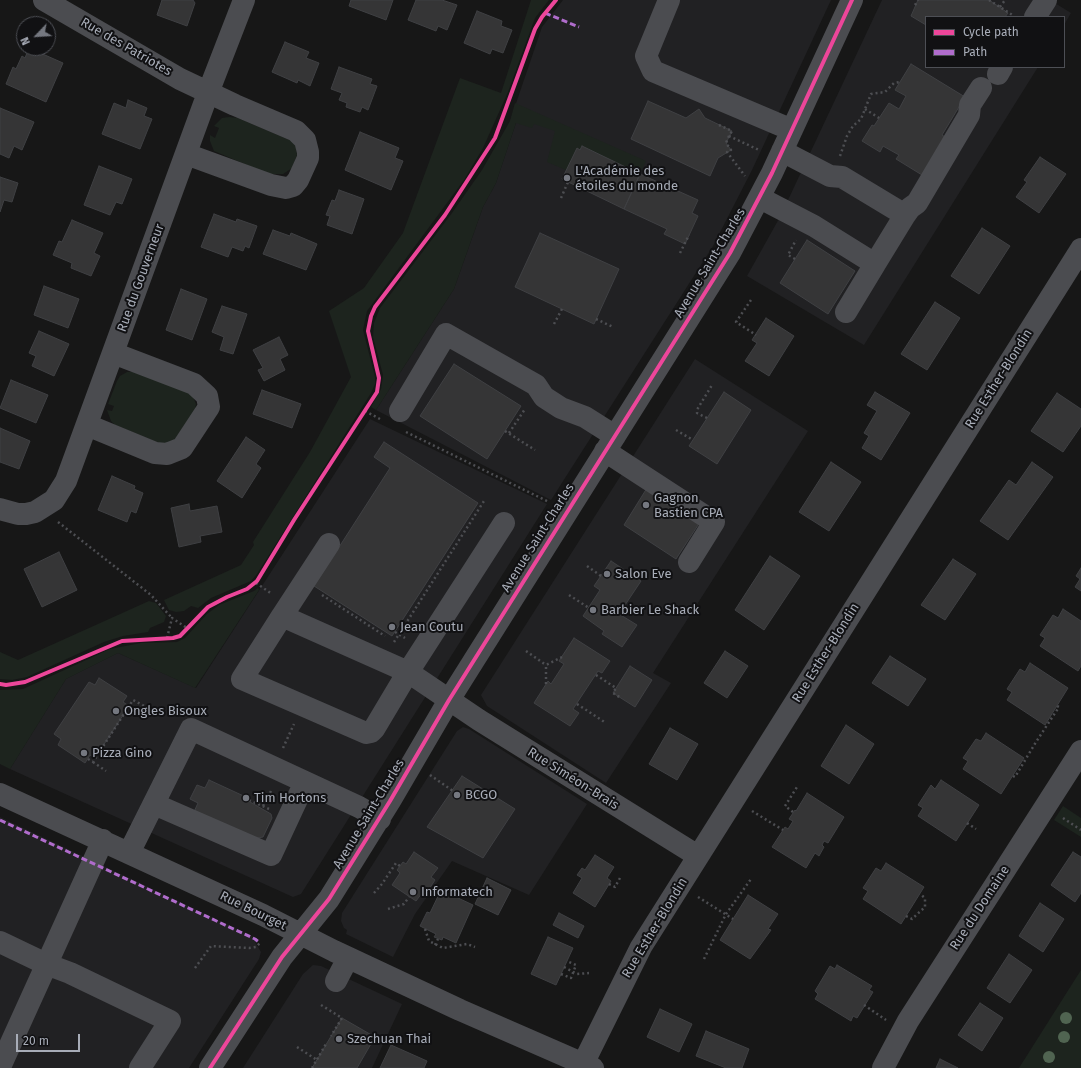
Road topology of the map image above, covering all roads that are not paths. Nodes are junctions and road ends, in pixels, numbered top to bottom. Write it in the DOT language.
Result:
graph roads {
  1 [pos="44,0"];
  2 [pos="244,0"];
  3 [pos="669,0"];
  4 [pos="852,0"];
  5 [pos="1046,0"];
  6 [pos="1036,16"];
  7 [pos="981,88"];
  8 [pos="208,93"];
  9 [pos="792,130"];
  10 [pos="773,151"];
  11 [pos="186,154"];
  12 [pos="755,188"];
  13 [pos="905,215"];
  14 [pos="1081,249"];
  15 [pos="875,264"];
  16 [pos="846,312"];
  17 [pos="113,353"];
  18 [pos="395,420"];
  19 [pos="87,426"];
  20 [pos="610,444"];
  21 [pos="0,509"];
  22 [pos="504,523"];
  23 [pos="329,544"];
  24 [pos="689,562"];
  25 [pos="282,616"];
  26 [pos="408,672"];
  27 [pos="449,700"];
  28 [pos="1081,751"];
  29 [pos="305,782"];
  30 [pos="0,794"];
  31 [pos="154,804"];
  32 [pos="380,819"];
  33 [pos="103,840"];
  34 [pos="129,853"];
  35 [pos="698,856"];
  36 [pos="300,935"];
  37 [pos="0,942"];
  38 [pos="348,958"];
  39 [pos="46,964"];
  40 [pos="336,981"];
  41 [pos="588,1066"];
  42 [pos="0,1067"];
  43 [pos="140,1068"];
  44 [pos="210,1068"];
  45 [pos="883,1068"];
  1 -- 8 [label="street, Rue des Patriotes"];
  2 -- 8 [label="street, Rue du Gouverneur"];
  3 -- 9 [label="street"];
  4 -- 9 [label="street, Avenue Saint-Charles"];
  5 -- 6 [label="street"];
  7 -- 13 [label="street"];
  8 -- 11 [label="street, Rue du Gouverneur"];
  8 -- 11 [label="street, Rue des Patriotes"];
  9 -- 10 [label="street, Avenue Saint-Charles"];
  10 -- 12 [label="street, Avenue Saint-Charles"];
  10 -- 13 [label="street"];
  11 -- 17 [label="street, Rue du Gouverneur"];
  12 -- 15 [label="street"];
  12 -- 20 [label="street, Avenue Saint-Charles"];
  13 -- 15 [label="street"];
  14 -- 35 [label="street, Rue Esther-Blondin"];
  15 -- 16 [label="street"];
  17 -- 19 [label="street, Rue du Gouverneur"];
  17 -- 19 [label="street"];
  18 -- 20 [label="street"];
  19 -- 21 [label="street, Rue du Gouverneur"];
  20 -- 24 [label="street"];
  20 -- 27 [label="street, Avenue Saint-Charles"];
  22 -- 26 [label="street"];
  23 -- 25 [label="street"];
  25 -- 26 [label="street, Rue Siméon-Brais"];
  25 -- 26 [label="street"];
  26 -- 27 [label="street, Rue Siméon-Brais"];
  27 -- 32 [label="street, Avenue Saint-Charles"];
  27 -- 35 [label="street, Rue Siméon-Brais"];
  28 -- 45 [label="street, Rue du Domaine"];
  29 -- 31 [label="street"];
  29 -- 31 [label="street"];
  29 -- 32 [label="street"];
  30 -- 33 [label="street, Rue Bourget"];
  31 -- 34 [label="street"];
  32 -- 36 [label="street, Avenue Saint-Charles"];
  33 -- 34 [label="street, Rue Bourget"];
  33 -- 39 [label="street"];
  34 -- 36 [label="street, Rue Bourget"];
  35 -- 41 [label="street, Rue Esther-Blondin"];
  36 -- 38 [label="street, Rue Bourget"];
  36 -- 44 [label="street, Avenue Saint-Charles"];
  37 -- 39 [label="street"];
  38 -- 40 [label="street"];
  38 -- 41 [label="street, Rue Bourget"];
  39 -- 42 [label="street"];
  39 -- 43 [label="street"];
}
